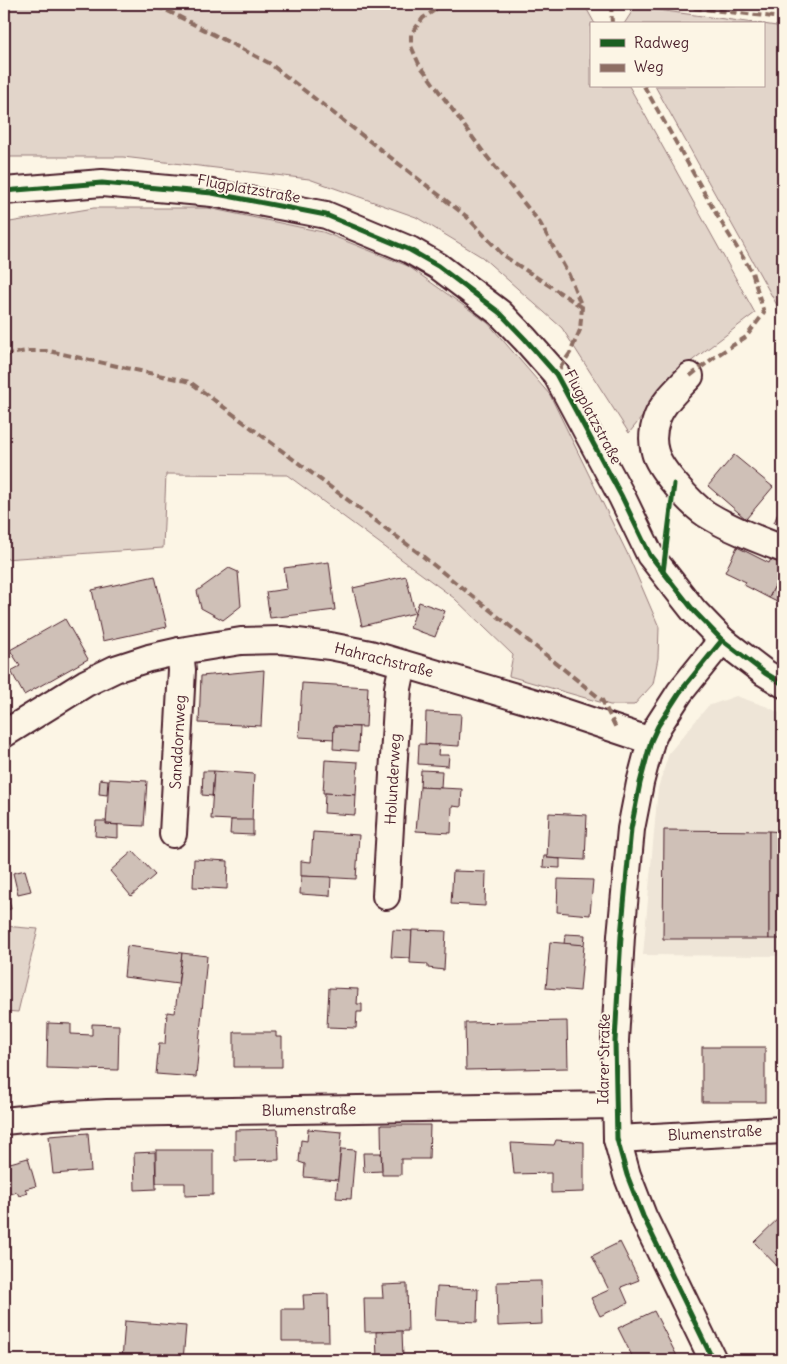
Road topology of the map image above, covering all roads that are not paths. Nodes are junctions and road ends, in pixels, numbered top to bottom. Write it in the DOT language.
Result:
graph roads {
  1 [pos="4,191"];
  2 [pos="690,376"];
  3 [pos="783,549"];
  4 [pos="722,640"];
  5 [pos="180,651"];
  6 [pos="403,664"];
  7 [pos="783,684"];
  8 [pos="4,734"];
  9 [pos="651,741"];
  10 [pos="173,834"];
  11 [pos="386,896"];
  12 [pos="615,1105"];
  13 [pos="4,1121"];
  14 [pos="783,1130"];
  15 [pos="617,1139"];
  16 [pos="713,1360"];
  1 -- 4 [label="street, Flugplatzstraße"];
  2 -- 3 [label="street"];
  4 -- 7 [label="street, Flugplatzstraße"];
  4 -- 9 [label="street"];
  5 -- 6 [label="street, Hahrachstraße"];
  5 -- 8 [label="street, Hahrachstraße"];
  5 -- 10 [label="street, Sanddornweg"];
  6 -- 9 [label="street, Hahrachstraße"];
  6 -- 11 [label="street, Holunderweg"];
  9 -- 12 [label="street, Idarer Straße"];
  12 -- 13 [label="street, Blumenstraße"];
  12 -- 15 [label="street, Idarer Straße"];
  14 -- 15 [label="street, Blumenstraße"];
  15 -- 16 [label="street, Idarer Straße"];
}
